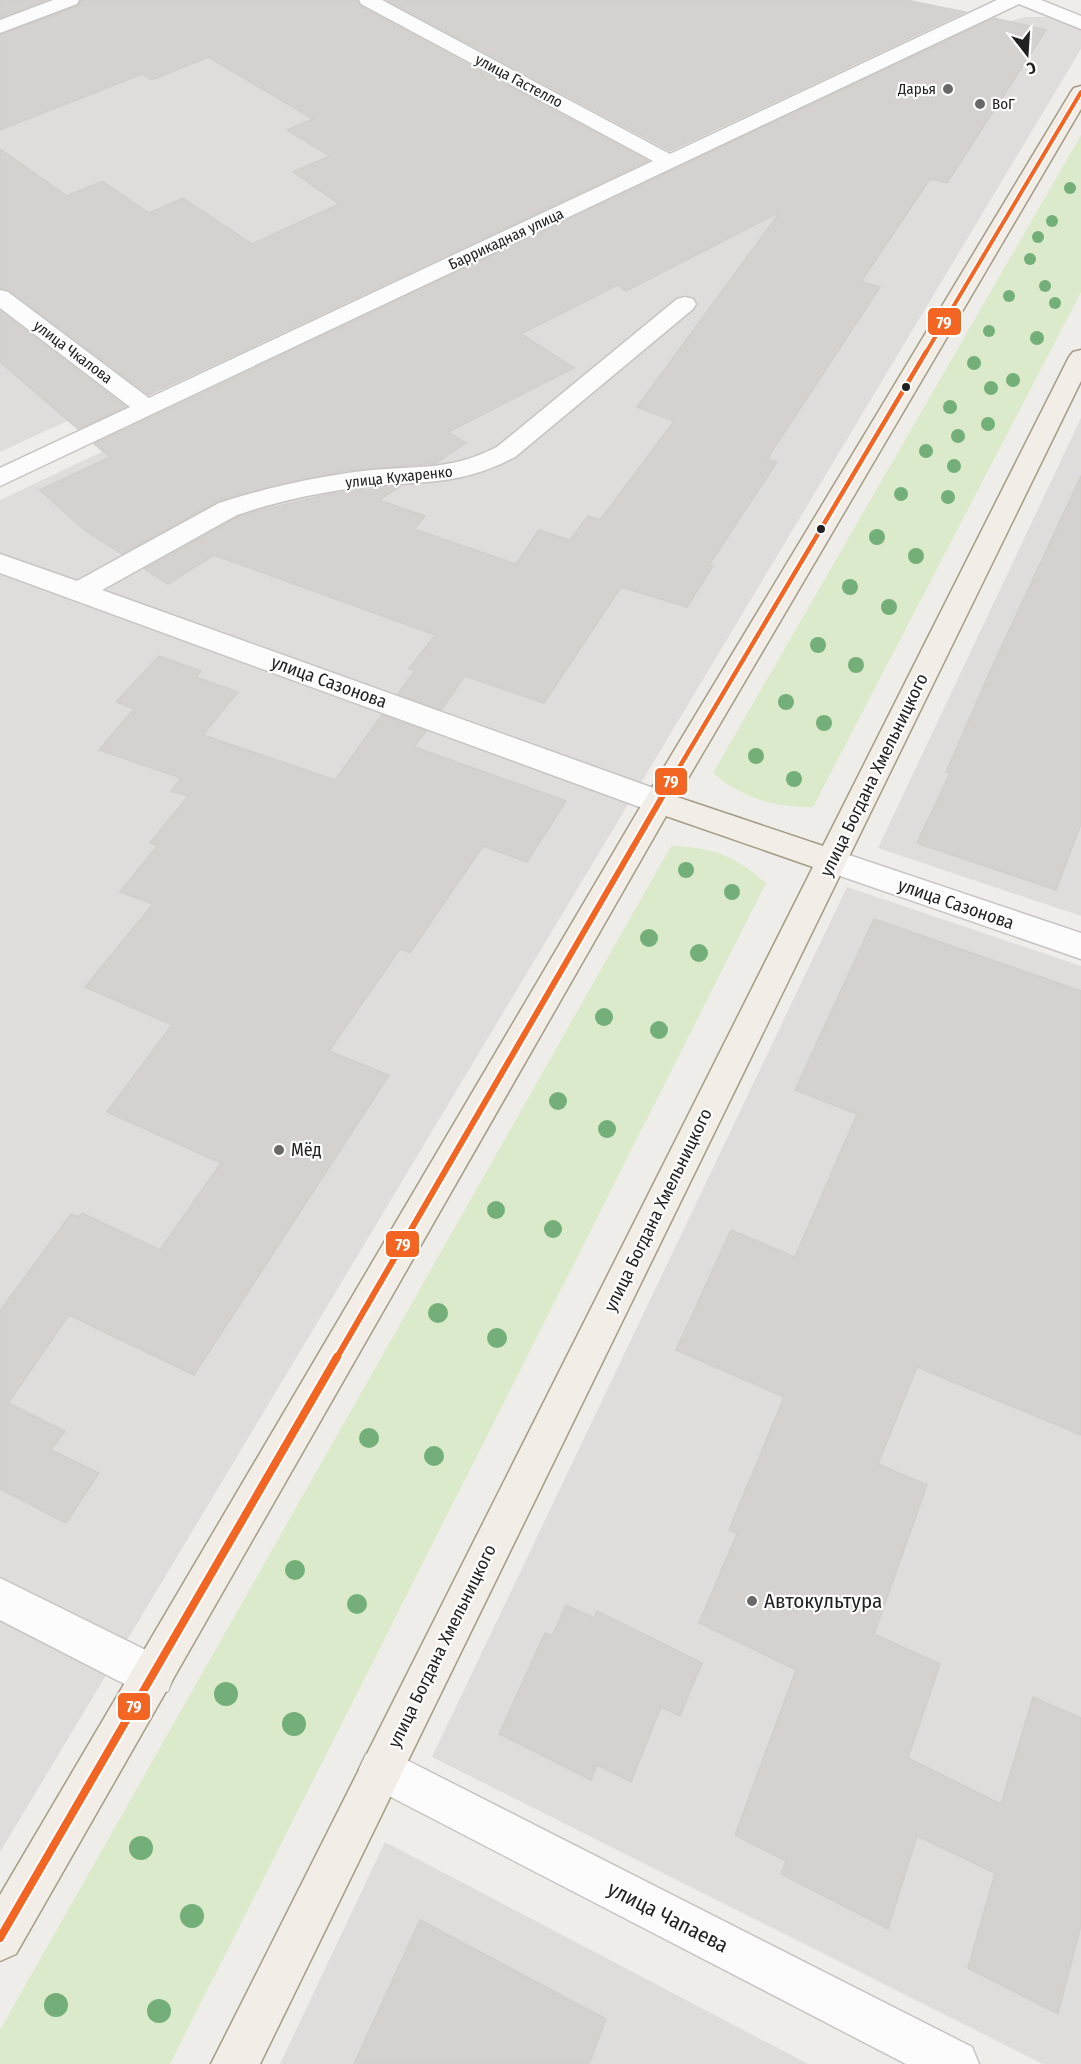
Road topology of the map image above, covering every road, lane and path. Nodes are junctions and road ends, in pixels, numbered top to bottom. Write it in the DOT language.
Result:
graph roads {
  1 [pos="70,0"];
  2 [pos="368,0"];
  3 [pos="1012,0"];
  4 [pos="1025,0"];
  5 [pos="1081,23"];
  6 [pos="0,27"];
  7 [pos="1081,92"];
  8 [pos="670,162"];
  9 [pos="0,297"];
  10 [pos="685,304"];
  11 [pos="1079,365"];
  12 [pos="147,408"];
  13 [pos="0,478"];
  14 [pos="0,563"];
  15 [pos="80,591"];
  16 [pos="659,802"];
  17 [pos="831,861"];
  18 [pos="1081,946"];
  19 [pos="0,1598"];
  20 [pos="153,1676"];
  21 [pos="381,1769"];
  22 [pos="0,1938"];
  23 [pos="235,2064"];
  24 [pos="955,2064"];
  1 -- 6 [label="street"];
  2 -- 8 [label="street, улица Гастелло"];
  3 -- 8 [label="street, Баррикадная улица"];
  4 -- 5 [label="street"];
  7 -- 16 [label="main road"];
  8 -- 12 [label="street, Баррикадная улица"];
  9 -- 12 [label="street, улица Чкалова"];
  10 -- 15 [label="street, улица Кухаренко"];
  11 -- 17 [label="main road, улица Богдана Хмельницкого"];
  12 -- 13 [label="street, Баррикадная улица"];
  14 -- 15 [label="street, улица Сазонова"];
  15 -- 16 [label="street, улица Сазонова"];
  16 -- 17 [label="main road"];
  16 -- 20 [label="main road"];
  17 -- 18 [label="street, улица Сазонова"];
  17 -- 21 [label="main road, улица Богдана Хмельницкого"];
  19 -- 20 [label="street"];
  20 -- 22 [label="main road"];
  21 -- 23 [label="main road, улица Богдана Хмельницкого"];
  21 -- 24 [label="street, улица Чапаева"];
}
